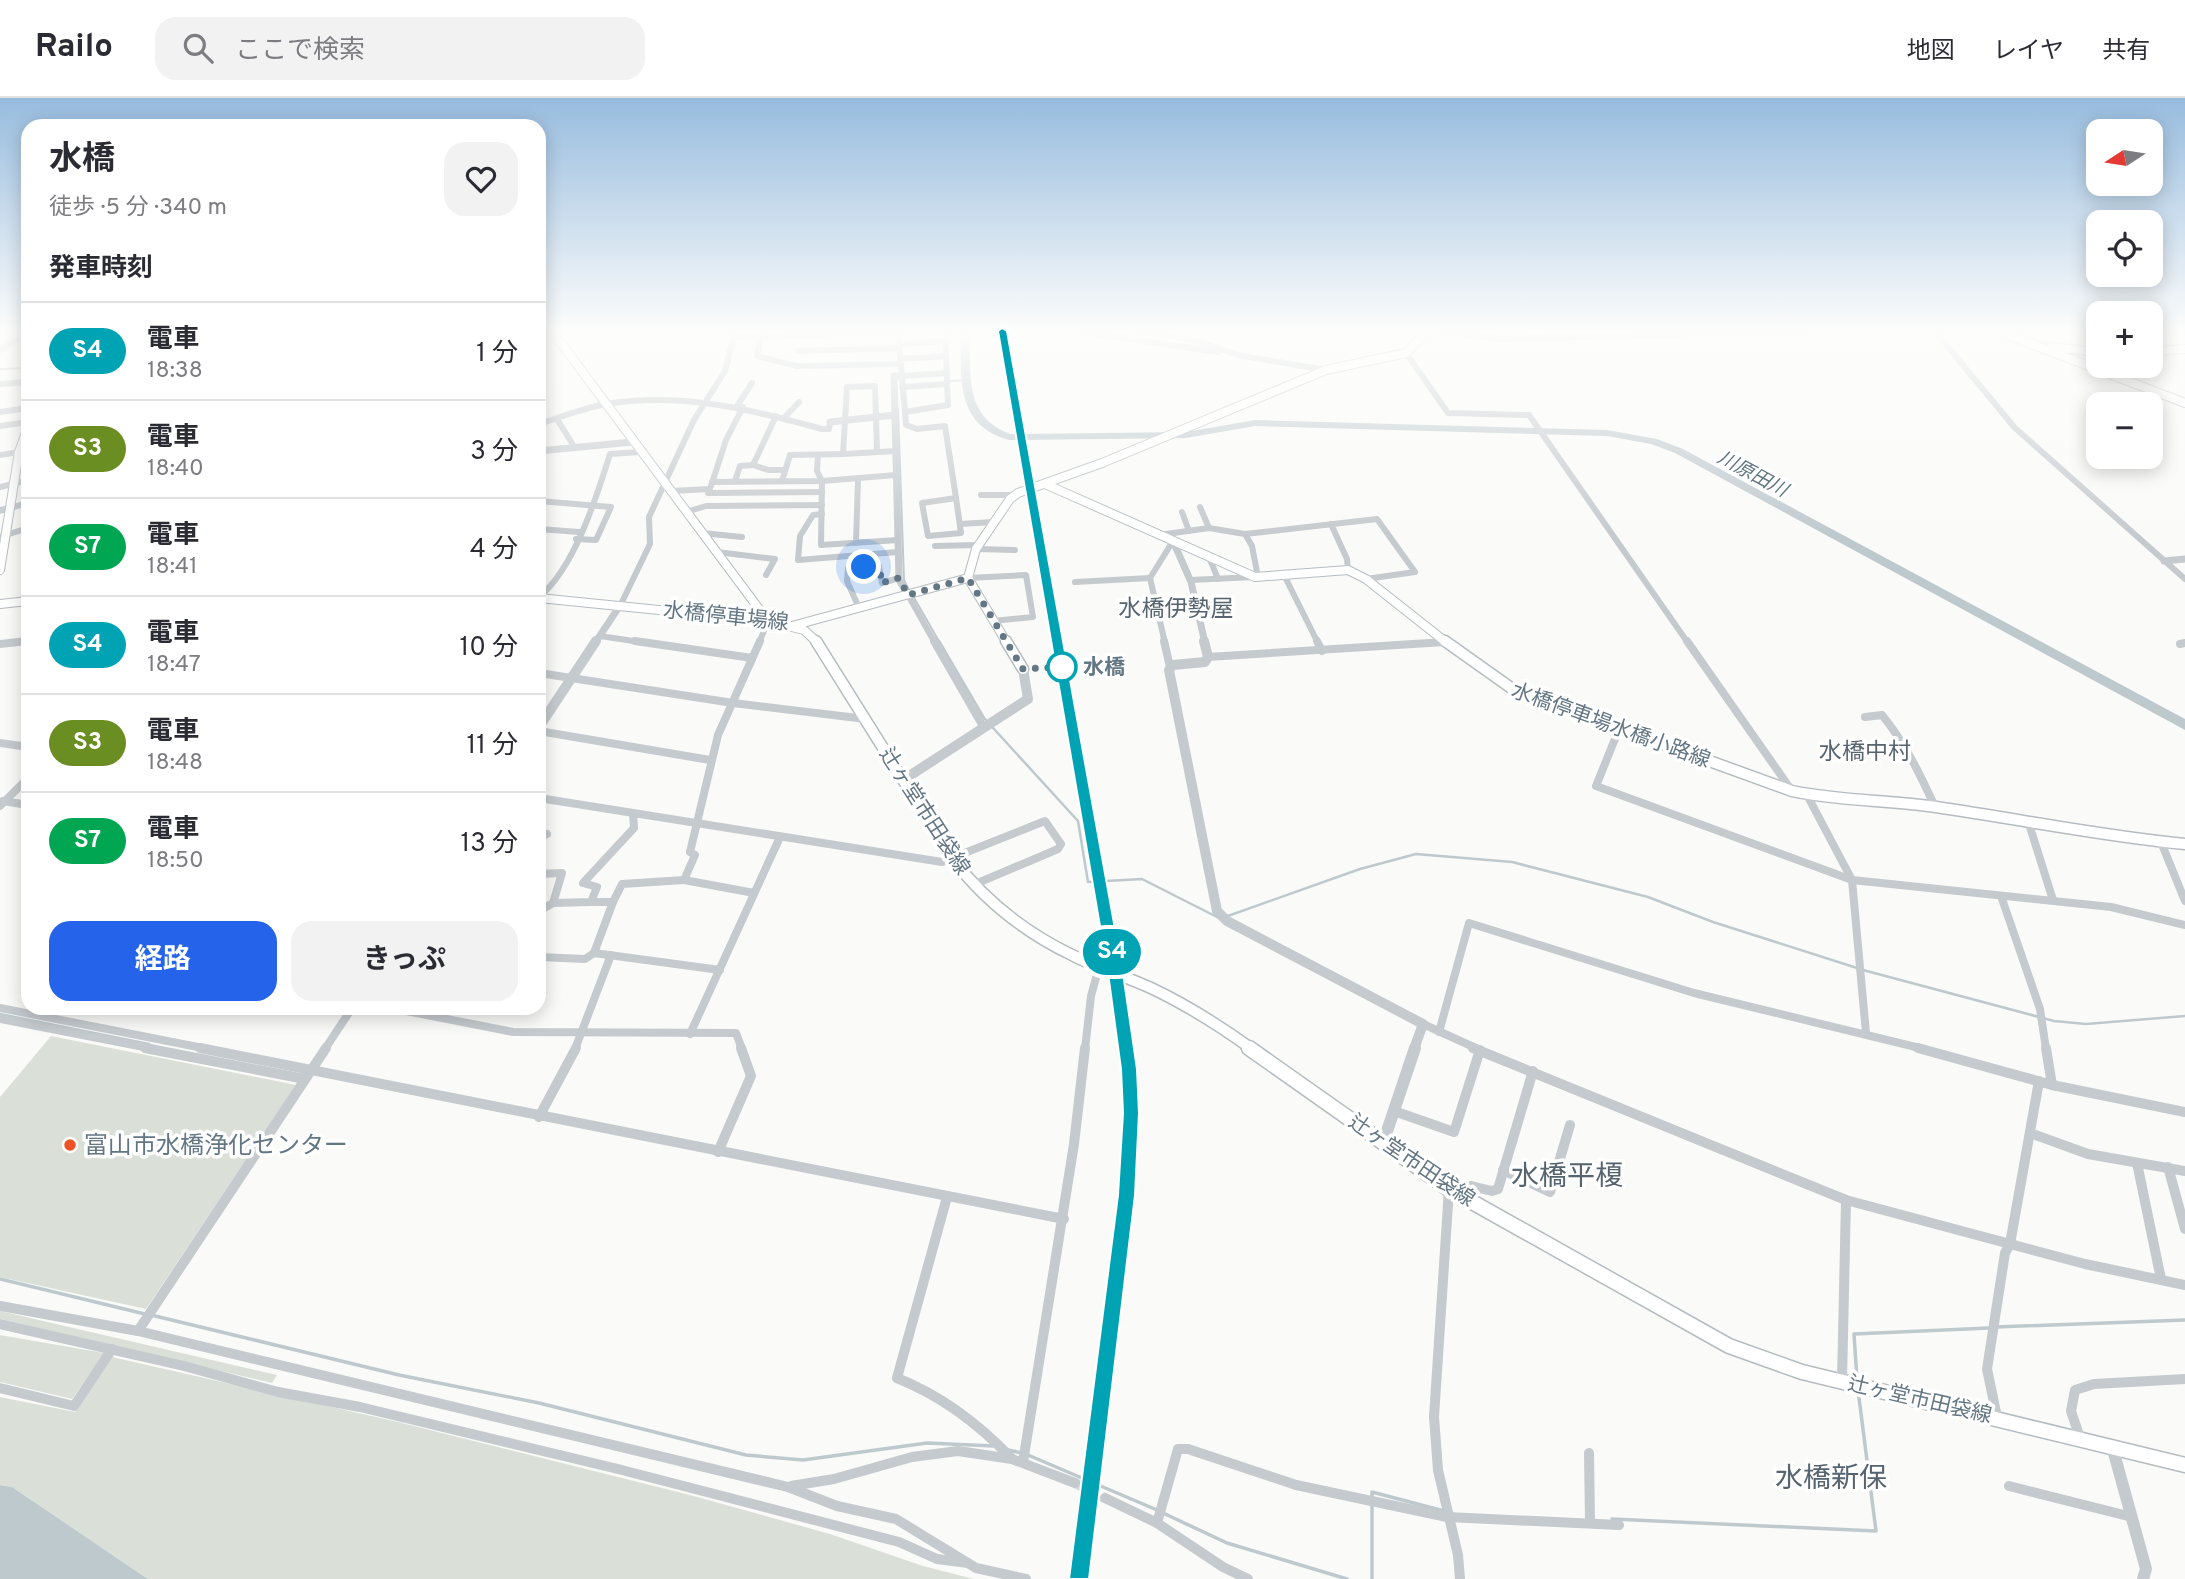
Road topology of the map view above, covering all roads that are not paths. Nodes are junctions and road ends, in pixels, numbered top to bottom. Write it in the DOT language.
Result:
graph roads {
  1 [pos="603,400"];
  2 [pos="668,400"];
  3 [pos="672,400"];
  4 [pos="743,400"];
  5 [pos="846,400"];
  6 [pos="876,400"];
  7 [pos="895,400"];
  8 [pos="904,400"];
  9 [pos="948,400"];
  10 [pos="1252,400"];
  11 [pos="1439,400"];
  12 [pos="1992,400"];
  13 [pos="705,402"];
  14 [pos="799,402"];
  15 [pos="606,404"];
  16 [pos="740,406"];
  17 [pos="21,409"];
  18 [pos="0,411"];
  19 [pos="905,412"];
  20 [pos="895,415"];
  21 [pos="780,417"];
  22 [pos="876,417"];
  23 [pos="557,419"];
  24 [pos="845,420"];
  25 [pos="546,422"];
  26 [pos="830,422"];
  27 [pos="21,425"];
  28 [pos="0,426"];
  29 [pos="632,442"];
  30 [pos="575,447"];
  31 [pos="21,449"];
  32 [pos="546,450"];
  33 [pos="896,451"];
  34 [pos="640,452"];
  35 [pos="877,453"];
  36 [pos="21,454"];
  37 [pos="842,454"];
  38 [pos="0,455"];
  39 [pos="818,455"];
  40 [pos="753,465"];
  41 [pos="785,470"];
  42 [pos="896,475"];
  43 [pos="858,479"];
  44 [pos="735,481"];
  45 [pos="782,481"];
  46 [pos="822,481"];
  47 [pos="21,482"];
  48 [pos="1045,484"];
  49 [pos="14,485"];
  50 [pos="0,487"];
  51 [pos="667,487"];
  52 [pos="710,488"];
  53 [pos="822,492"];
  54 [pos="981,495"];
  55 [pos="1014,495"];
  56 [pos="956,498"];
  57 [pos="546,502"];
  58 [pos="593,505"];
  59 [pos="822,505"];
  60 [pos="706,506"];
  61 [pos="1200,506"];
  62 [pos="686,512"];
  63 [pos="1182,512"];
  64 [pos="822,514"];
  65 [pos="993,522"];
  66 [pos="960,524"];
  67 [pos="1331,524"];
  68 [pos="1209,528"];
  69 [pos="21,530"];
  70 [pos="546,530"];
  71 [pos="1189,531"];
  72 [pos="702,533"];
  73 [pos="4,534"];
  74 [pos="1245,534"];
  75 [pos="578,535"];
  76 [pos="1159,535"];
  77 [pos="742,537"];
  78 [pos="898,540"];
  79 [pos="1173,541"];
  80 [pos="856,543"];
  81 [pos="935,545"];
  82 [pos="977,547"];
  83 [pos="1015,550"];
  84 [pos="717,552"];
  85 [pos="898,552"];
  86 [pos="1209,557"];
  87 [pos="2185,558"];
  88 [pos="2164,561"];
  89 [pos="0,570"];
  90 [pos="1348,570"];
  91 [pos="766,575"];
  92 [pos="1284,575"];
  93 [pos="1256,577"];
  94 [pos="899,578"];
  95 [pos="968,578"];
  96 [pos="1150,578"];
  97 [pos="1218,579"];
  98 [pos="1366,579"];
  99 [pos="2185,579"];
  100 [pos="1190,580"];
  101 [pos="1075,582"];
  102 [pos="546,593"];
  103 [pos="908,595"];
  104 [pos="546,599"];
  105 [pos="21,602"];
  106 [pos="0,604"];
  107 [pos="621,604"];
  108 [pos="859,608"];
  109 [pos="768,621"];
  110 [pos="992,621"];
  111 [pos="792,626"];
  112 [pos="600,636"];
  113 [pos="21,642"];
  114 [pos="1445,642"];
  115 [pos="0,644"];
  116 [pos="1322,651"];
  117 [pos="1208,657"];
  118 [pos="752,658"];
  119 [pos="1170,667"];
  120 [pos="1023,669"];
  121 [pos="546,674"];
  122 [pos="572,678"];
  123 [pos="733,703"];
  124 [pos="546,718"];
  125 [pos="1865,718"];
  126 [pos="866,719"];
  127 [pos="984,728"];
  128 [pos="1619,729"];
  129 [pos="546,730"];
  130 [pos="0,743"];
  131 [pos="21,746"];
  132 [pos="710,760"];
  133 [pos="903,780"];
  134 [pos="21,785"];
  135 [pos="1792,791"];
  136 [pos="1807,795"];
  137 [pos="546,799"];
  138 [pos="2,803"];
  139 [pos="21,804"];
  140 [pos="1935,807"];
  141 [pos="633,813"];
  142 [pos="697,823"];
  143 [pos="2029,824"];
  144 [pos="780,837"];
  145 [pos="2161,842"];
  146 [pos="2185,844"];
  147 [pos="952,858"];
  148 [pos="546,874"];
  149 [pos="684,880"];
  150 [pos="1852,880"];
  151 [pos="973,885"];
  152 [pos="754,893"];
  153 [pos="2001,896"];
  154 [pos="2053,900"];
  155 [pos="2185,901"];
  156 [pos="591,902"];
  157 [pos="613,902"];
  158 [pos="553,903"];
  159 [pos="546,907"];
  160 [pos="2185,925"];
  161 [pos="594,953"];
  162 [pos="611,955"];
  163 [pos="546,957"];
  164 [pos="1099,967"];
  165 [pos="720,970"];
  166 [pos="0,1008"];
  167 [pos="21,1013"];
  168 [pos="32,1015"];
  169 [pos="347,1015"];
  170 [pos="427,1015"];
  171 [pos="0,1020"];
  172 [pos="1423,1024"];
  173 [pos="1439,1032"];
  174 [pos="1866,1033"];
  175 [pos="583,1034"];
  176 [pos="690,1034"];
  177 [pos="1480,1050"];
  178 [pos="1533,1071"];
  179 [pos="308,1075"];
  180 [pos="2039,1081"];
  181 [pos="2052,1085"];
  182 [pos="1394,1111"];
  183 [pos="2185,1112"];
  184 [pos="539,1117"];
  185 [pos="1570,1125"];
  186 [pos="2030,1133"];
  187 [pos="1383,1143"];
  188 [pos="718,1152"];
  189 [pos="2137,1163"];
  190 [pos="2168,1167"];
  191 [pos="1503,1170"];
  192 [pos="2185,1171"];
  193 [pos="1449,1189"];
  194 [pos="947,1197"];
  195 [pos="1464,1198"];
  196 [pos="1846,1200"];
  197 [pos="1064,1219"];
  198 [pos="2185,1229"];
  199 [pos="2010,1244"];
  200 [pos="2161,1279"];
  201 [pos="2185,1285"];
  202 [pos="0,1306"];
  203 [pos="0,1324"];
  204 [pos="138,1331"];
  205 [pos="112,1349"];
  206 [pos="2185,1379"];
  207 [pos="1842,1381"];
  208 [pos="0,1388"];
  209 [pos="1997,1417"];
  210 [pos="2080,1438"];
  211 [pos="2112,1446"];
  212 [pos="1589,1453"];
  213 [pos="1018,1460"];
  214 [pos="2185,1465"];
  215 [pos="1075,1483"];
  216 [pos="2009,1486"];
  217 [pos="788,1487"];
  218 [pos="1105,1497"];
  219 [pos="1447,1517"];
  220 [pos="2132,1517"];
  221 [pos="1157,1523"];
  222 [pos="1590,1523"];
  223 [pos="1619,1525"];
  224 [pos="970,1563"];
  225 [pos="1026,1579"];
  226 [pos="1248,1579"];
  227 [pos="1460,1579"];
  228 [pos="2143,1579"];
  1 -- 15 [label="main road"];
  2 -- 15 [label="street"];
  3 -- 13 [label="street"];
  4 -- 16 [label="street"];
  5 -- 24 [label="street"];
  6 -- 22 [label="street"];
  7 -- 20 [label="street"];
  8 -- 19 [label="street"];
  9 -- 19 [label="street"];
  10 -- 48 [label="main road"];
  11 -- 135 [label="street"];
  12 -- 88 [label="street"];
  13 -- 16 [label="street"];
  13 -- 51 [label="street"];
  14 -- 21 [label="street"];
  15 -- 23 [label="street"];
  15 -- 29 [label="main road"];
  16 -- 21 [label="street"];
  16 -- 52 [label="street"];
  17 -- 18 [label="street"];
  19 -- 56 [label="street"];
  20 -- 22 [label="street"];
  20 -- 33 [label="street"];
  21 -- 26 [label="street"];
  21 -- 40 [label="street"];
  22 -- 24 [label="street"];
  22 -- 35 [label="street"];
  23 -- 25 [label="street"];
  23 -- 30 [label="street"];
  24 -- 26 [label="street"];
  24 -- 37 [label="street"];
  27 -- 28 [label="street"];
  29 -- 30 [label="street"];
  29 -- 34 [label="main road"];
  30 -- 32 [label="street"];
  31 -- 38 [label="street"];
  33 -- 35 [label="street"];
  33 -- 42 [label="street"];
  34 -- 51 [label="main road"];
  34 -- 58 [label="street"];
  35 -- 37 [label="street"];
  36 -- 49 [label="main road"];
  37 -- 39 [label="street"];
  39 -- 41 [label="street"];
  39 -- 46 [label="street"];
  40 -- 41 [label="street"];
  40 -- 44 [label="street"];
  41 -- 45 [label="street"];
  42 -- 43 [label="street"];
  42 -- 78 [label="street"];
  43 -- 46 [label="street"];
  43 -- 80 [label="street"];
  44 -- 45 [label="street"];
  44 -- 52 [label="street"];
  45 -- 46 [label="street"];
  46 -- 53 [label="street"];
  47 -- 49 [label="street"];
  48 -- 55 [label="main road"];
  48 -- 76 [label="main road"];
  49 -- 50 [label="street"];
  49 -- 73 [label="main road"];
  51 -- 52 [label="street"];
  51 -- 62 [label="main road"];
  51 -- 107 [label="street"];
  52 -- 53 [label="street"];
  52 -- 60 [label="street"];
  53 -- 59 [label="street"];
  54 -- 55 [label="street"];
  55 -- 65 [label="main road"];
  56 -- 66 [label="street"];
  56 -- 66 [label="street"];
  57 -- 58 [label="street"];
  58 -- 75 [label="street"];
  58 -- 75 [label="street"];
  59 -- 60 [label="street"];
  59 -- 64 [label="street"];
  60 -- 62 [label="street"];
  61 -- 68 [label="street"];
  62 -- 72 [label="main road"];
  63 -- 71 [label="street"];
  64 -- 80 [label="street"];
  64 -- 85 [label="street"];
  65 -- 66 [label="street"];
  65 -- 82 [label="main road"];
  67 -- 74 [label="street"];
  67 -- 90 [label="street"];
  67 -- 98 [label="street"];
  68 -- 71 [label="street"];
  68 -- 74 [label="street"];
  69 -- 73 [label="street"];
  70 -- 75 [label="street"];
  71 -- 76 [label="street"];
  72 -- 77 [label="street"];
  72 -- 84 [label="main road"];
  73 -- 89 [label="main road"];
  74 -- 93 [label="street"];
  75 -- 102 [label="street"];
  76 -- 79 [label="main road"];
  78 -- 80 [label="street"];
  78 -- 85 [label="street"];
  79 -- 86 [label="main road"];
  79 -- 96 [label="street"];
  79 -- 100 [label="street"];
  81 -- 82 [label="street"];
  82 -- 83 [label="street"];
  82 -- 95 [label="main road"];
  84 -- 91 [label="street"];
  84 -- 109 [label="main road"];
  85 -- 94 [label="street"];
  86 -- 93 [label="main road"];
  86 -- 97 [label="street"];
  87 -- 88 [label="street"];
  88 -- 99 [label="street"];
  90 -- 92 [label="main road"];
  90 -- 98 [label="main road, 水橋停車場水橋小路線"];
  92 -- 93 [label="main road"];
  92 -- 116 [label="street"];
  93 -- 97 [label="street"];
  94 -- 103 [label="street"];
  94 -- 108 [label="street"];
  95 -- 103 [label="main road, 水橋停車場線"];
  95 -- 110 [label="main road"];
  95 -- 110 [label="street"];
  96 -- 101 [label="street"];
  96 -- 119 [label="street"];
  97 -- 100 [label="street"];
  98 -- 114 [label="main road, 水橋停車場水橋小路線"];
  100 -- 117 [label="street"];
  103 -- 108 [label="main road, 水橋停車場線"];
  103 -- 127 [label="street"];
  104 -- 107 [label="main road, 水橋停車場線"];
  105 -- 106 [label="main road"];
  107 -- 109 [label="main road, 水橋停車場線"];
  107 -- 112 [label="street"];
  108 -- 111 [label="main road, 水橋停車場線"];
  109 -- 111 [label="main road, 水橋停車場線"];
  109 -- 118 [label="street"];
  110 -- 120 [label="main road"];
  111 -- 126 [label="main road, 辻ヶ堂市田袋線"];
  112 -- 118 [label="street"];
  112 -- 122 [label="street"];
  113 -- 115 [label="street"];
  114 -- 116 [label="street"];
  114 -- 128 [label="main road, 水橋停車場水橋小路線"];
  116 -- 117 [label="street"];
  117 -- 119 [label="street"];
  118 -- 123 [label="street"];
  119 -- 172 [label="street"];
  120 -- 127 [label="street"];
  121 -- 122 [label="street"];
  122 -- 123 [label="street"];
  122 -- 124 [label="street"];
  123 -- 126 [label="street"];
  123 -- 132 [label="street"];
  125 -- 140 [label="street"];
  126 -- 133 [label="main road, 辻ヶ堂市田袋線"];
  127 -- 133 [label="street"];
  128 -- 135 [label="main road, 水橋停車場水橋小路線"];
  128 -- 150 [label="street"];
  129 -- 132 [label="street"];
  130 -- 131 [label="street"];
  132 -- 142 [label="street"];
  133 -- 147 [label="main road, 辻ヶ堂市田袋線"];
  134 -- 138 [label="street"];
  135 -- 136 [label="main road, 水橋停車場水橋小路線"];
  136 -- 140 [label="main road, 水橋停車場水橋小路線"];
  136 -- 150 [label="street"];
  137 -- 141 [label="street"];
  138 -- 139 [label="street"];
  140 -- 143 [label="main road, 水橋停車場水橋小路線"];
  141 -- 142 [label="street"];
  141 -- 156 [label="street"];
  142 -- 144 [label="street"];
  142 -- 149 [label="street"];
  143 -- 145 [label="main road, 水橋停車場水橋小路線"];
  143 -- 154 [label="street"];
  144 -- 147 [label="street"];
  144 -- 152 [label="street"];
  145 -- 146 [label="main road, 水橋停車場水橋小路線"];
  145 -- 155 [label="street"];
  147 -- 151 [label="main road, 辻ヶ堂市田袋線"];
  147 -- 151 [label="street"];
  148 -- 158 [label="street"];
  149 -- 152 [label="street"];
  149 -- 157 [label="street"];
  150 -- 153 [label="street"];
  150 -- 174 [label="street"];
  151 -- 164 [label="main road, 辻ヶ堂市田袋線"];
  152 -- 165 [label="street"];
  153 -- 154 [label="street"];
  153 -- 181 [label="street"];
  154 -- 160 [label="street"];
  156 -- 157 [label="street"];
  156 -- 158 [label="street"];
  157 -- 161 [label="street"];
  158 -- 159 [label="street"];
  161 -- 162 [label="street"];
  161 -- 163 [label="street"];
  162 -- 165 [label="street"];
  162 -- 175 [label="street"];
  164 -- 187 [label="main road, 辻ヶ堂市田袋線"];
  164 -- 197 [label="street"];
  165 -- 176 [label="street"];
  166 -- 167 [label="street"];
  168 -- 179 [label="street"];
  169 -- 179 [label="street"];
  170 -- 175 [label="street"];
  171 -- 179 [label="street"];
  172 -- 173 [label="street"];
  172 -- 182 [label="street"];
  173 -- 174 [label="street"];
  173 -- 177 [label="street"];
  174 -- 180 [label="street"];
  175 -- 176 [label="street"];
  175 -- 184 [label="street"];
  176 -- 188 [label="street"];
  177 -- 178 [label="street"];
  177 -- 182 [label="street"];
  178 -- 191 [label="street"];
  178 -- 196 [label="street"];
  179 -- 184 [label="street"];
  179 -- 204 [label="street"];
  180 -- 181 [label="street"];
  180 -- 186 [label="street"];
  181 -- 183 [label="street"];
  182 -- 187 [label="street"];
  184 -- 188 [label="street"];
  185 -- 191 [label="street"];
  186 -- 189 [label="street"];
  186 -- 199 [label="street"];
  187 -- 193 [label="main road, 辻ヶ堂市田袋線"];
  188 -- 194 [label="street"];
  189 -- 190 [label="street"];
  189 -- 200 [label="street"];
  190 -- 192 [label="street"];
  190 -- 198 [label="street"];
  191 -- 195 [label="street"];
  193 -- 195 [label="main road, 辻ヶ堂市田袋線"];
  193 -- 219 [label="street"];
  194 -- 197 [label="street"];
  194 -- 213 [label="street"];
  195 -- 207 [label="main road, 辻ヶ堂市田袋線"];
  196 -- 199 [label="street"];
  196 -- 207 [label="street"];
  197 -- 213 [label="street"];
  199 -- 200 [label="street"];
  199 -- 209 [label="street"];
  200 -- 201 [label="street"];
  202 -- 204 [label="street"];
  203 -- 205 [label="street"];
  204 -- 217 [label="street"];
  205 -- 208 [label="street"];
  205 -- 224 [label="street"];
  206 -- 210 [label="street"];
  207 -- 209 [label="main road, 辻ヶ堂市田袋線"];
  209 -- 210 [label="main road, 辻ヶ堂市田袋線"];
  210 -- 211 [label="main road, 辻ヶ堂市田袋線"];
  211 -- 214 [label="main road, 辻ヶ堂市田袋線"];
  211 -- 220 [label="street"];
  212 -- 222 [label="street"];
  213 -- 215 [label="street"];
  213 -- 217 [label="street"];
  216 -- 220 [label="street"];
  217 -- 224 [label="street"];
  218 -- 221 [label="street"];
  219 -- 221 [label="street"];
  219 -- 222 [label="street"];
  219 -- 227 [label="street"];
  220 -- 228 [label="street"];
  221 -- 226 [label="street"];
  222 -- 223 [label="street"];
  224 -- 225 [label="street"];
}
